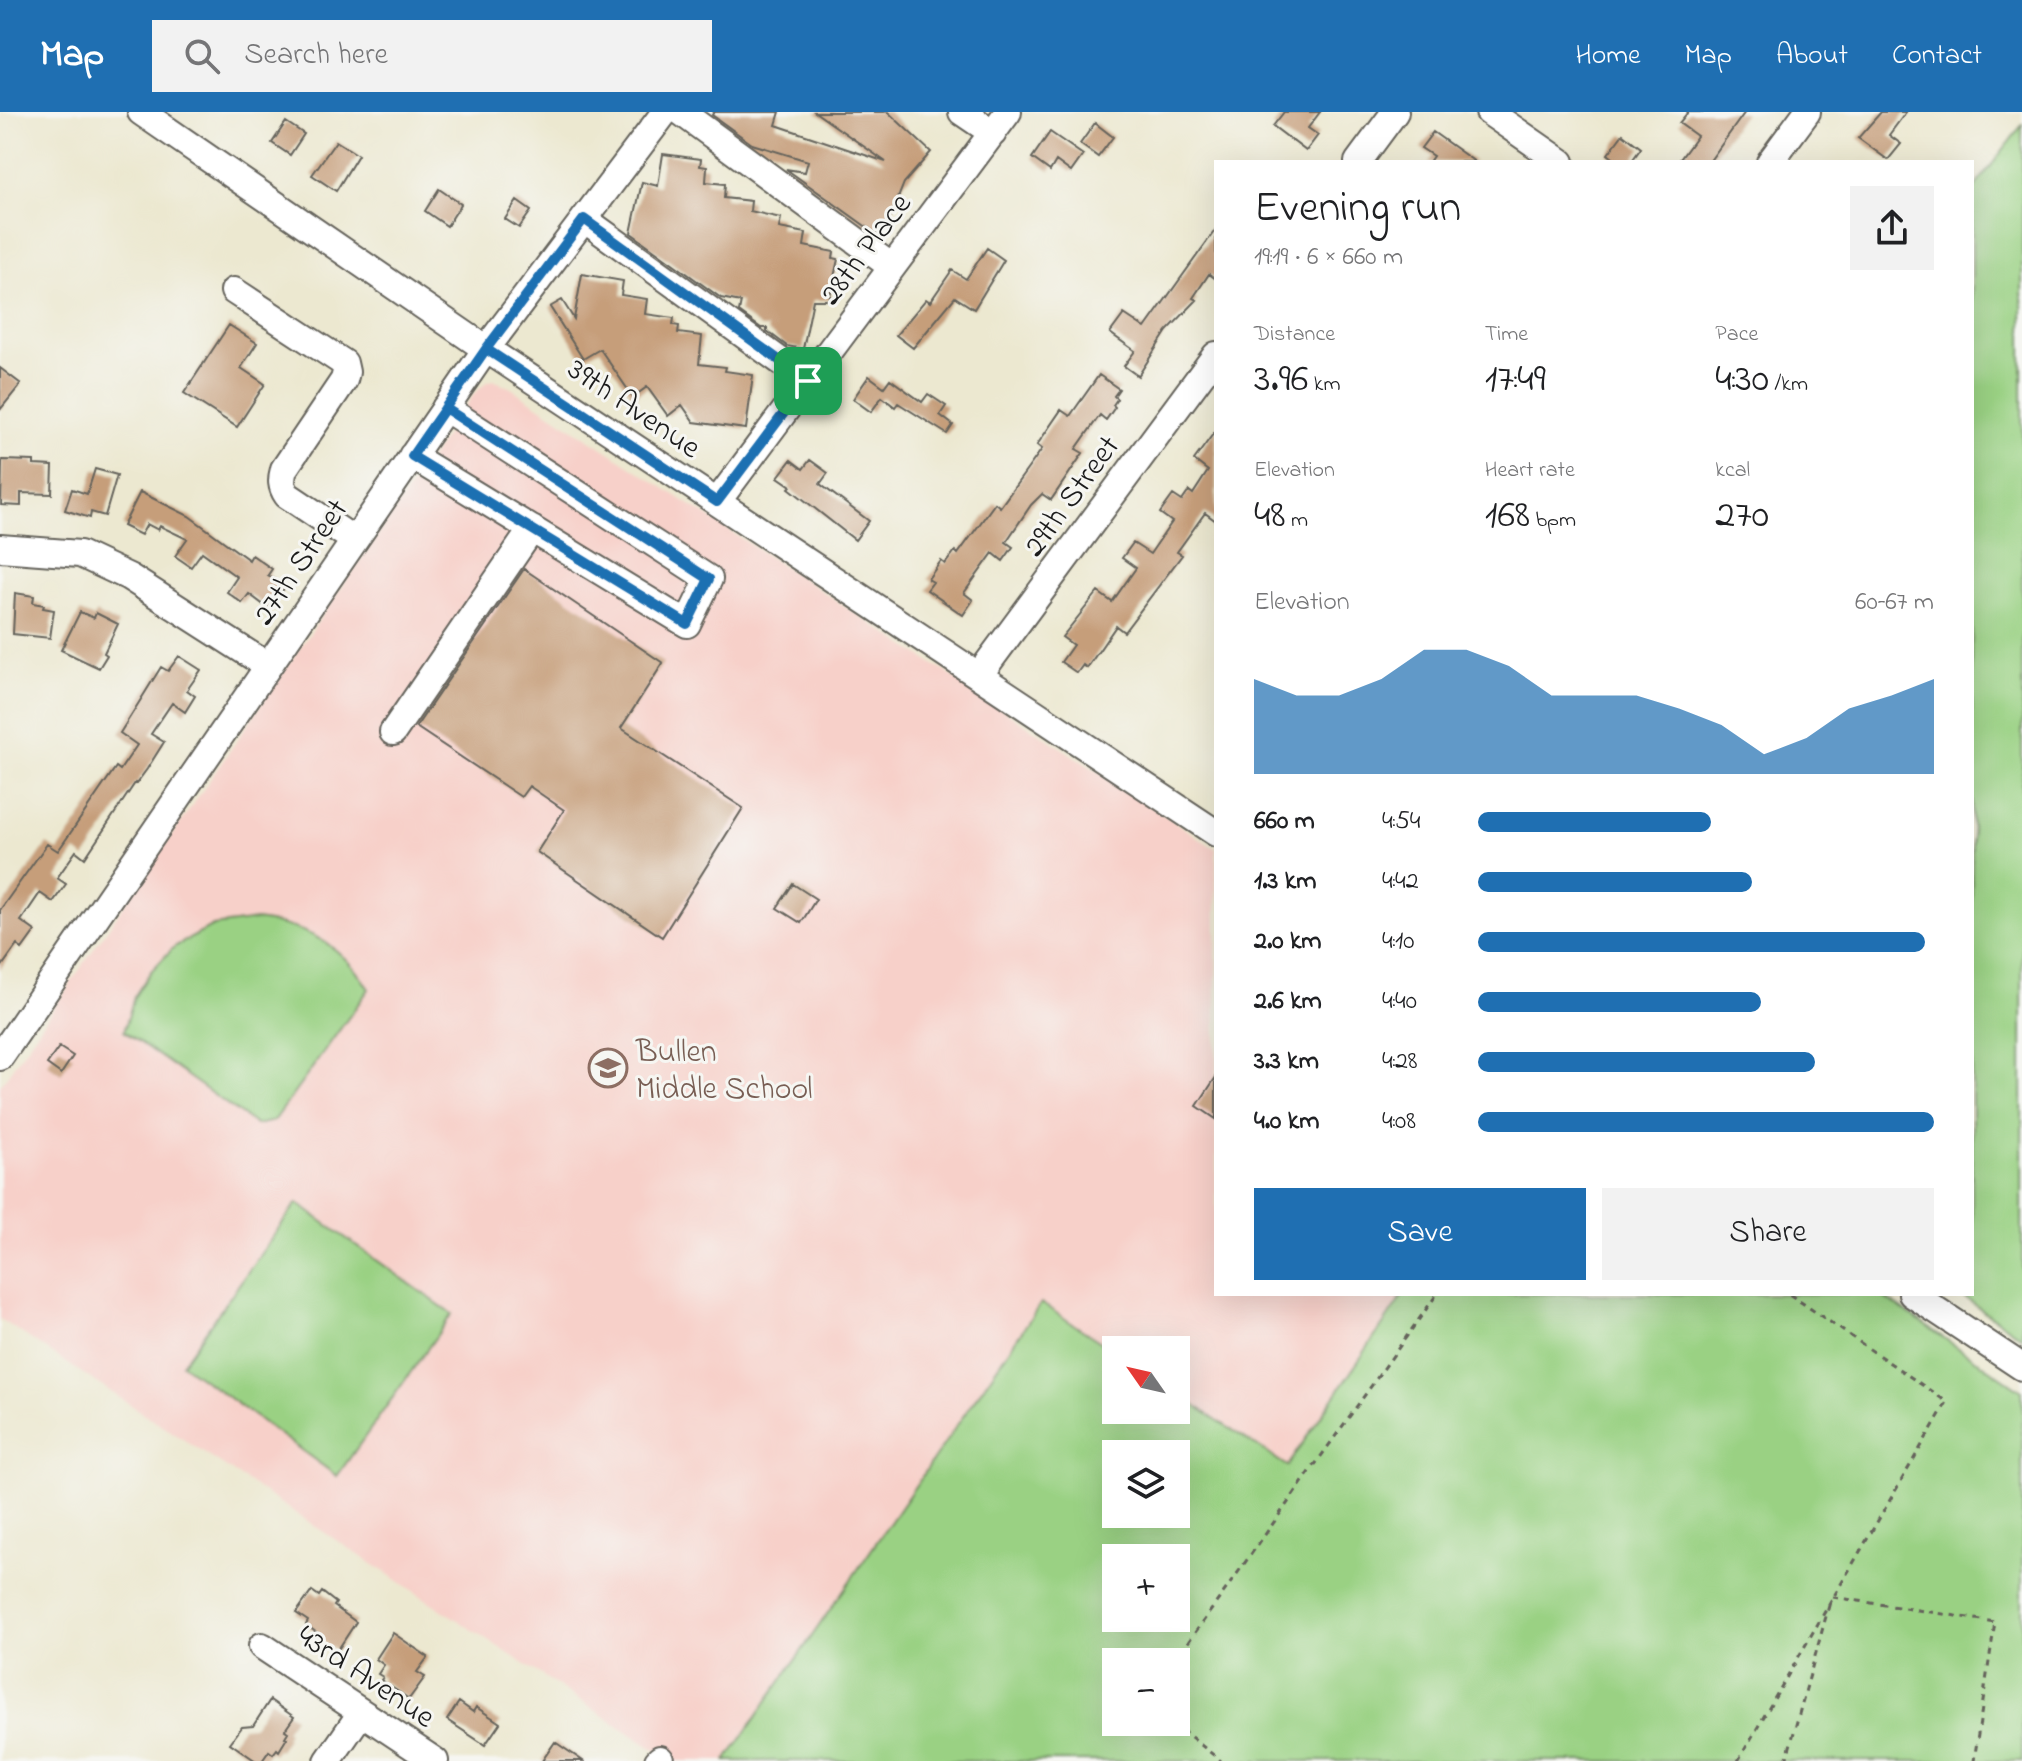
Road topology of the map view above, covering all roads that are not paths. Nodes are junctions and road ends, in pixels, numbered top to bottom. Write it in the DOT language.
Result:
graph roads {
  1 [pos="141,112"];
  2 [pos="665,112"];
  3 [pos="681,112"];
  4 [pos="962,112"];
  5 [pos="1395,112"];
  6 [pos="1489,112"];
  7 [pos="1807,112"];
  8 [pos="1001,122"];
  9 [pos="1359,160"];
  10 [pos="1558,160"];
  11 [pos="1771,160"];
  12 [pos="584,219"];
  13 [pos="892,267"];
  14 [pos="234,291"];
  15 [pos="486,349"];
  16 [pos="1214,358"];
  17 [pos="808,381"];
  18 [pos="445,408"];
  19 [pos="412,456"];
  20 [pos="717,502"];
  21 [pos="532,529"];
  22 [pos="354,540"];
  23 [pos="0,548"];
  24 [pos="268,666"];
  25 [pos="979,675"];
  26 [pos="393,732"];
  27 [pos="1214,832"];
  28 [pos="0,1057"];
  29 [pos="1915,1296"];
  30 [pos="2022,1367"];
  31 [pos="262,1646"];
  32 [pos="361,1713"];
  33 [pos="328,1761"];
  34 [pos="435,1761"];
  1 -- 15 [label="street, 39th Avenue"];
  2 -- 12 [label="street, 27th Street"];
  3 -- 13 [label="street"];
  4 -- 8 [label="street"];
  5 -- 9 [label="street"];
  6 -- 10 [label="street"];
  7 -- 11 [label="street"];
  8 -- 13 [label="street, 28th Place"];
  12 -- 15 [label="street, 27th Street"];
  12 -- 17 [label="street"];
  13 -- 17 [label="street, 28th Place"];
  14 -- 22 [label="street"];
  15 -- 18 [label="street, 27th Street"];
  15 -- 20 [label="street, 39th Avenue"];
  16 -- 25 [label="street, 29th Street"];
  17 -- 20 [label="street, 28th Place"];
  18 -- 19 [label="street, 27th Street"];
  18 -- 21 [label="street"];
  19 -- 21 [label="street"];
  19 -- 22 [label="street, 27th Street"];
  20 -- 25 [label="street, 39th Avenue"];
  21 -- 26 [label="street"];
  22 -- 24 [label="street, 27th Street"];
  23 -- 24 [label="street"];
  24 -- 28 [label="street, 27th Street"];
  25 -- 27 [label="street, 39th Avenue"];
  29 -- 30 [label="street"];
  31 -- 32 [label="street, 43rd Avenue"];
  32 -- 33 [label="street"];
  32 -- 34 [label="street, 43rd Avenue"];
}
